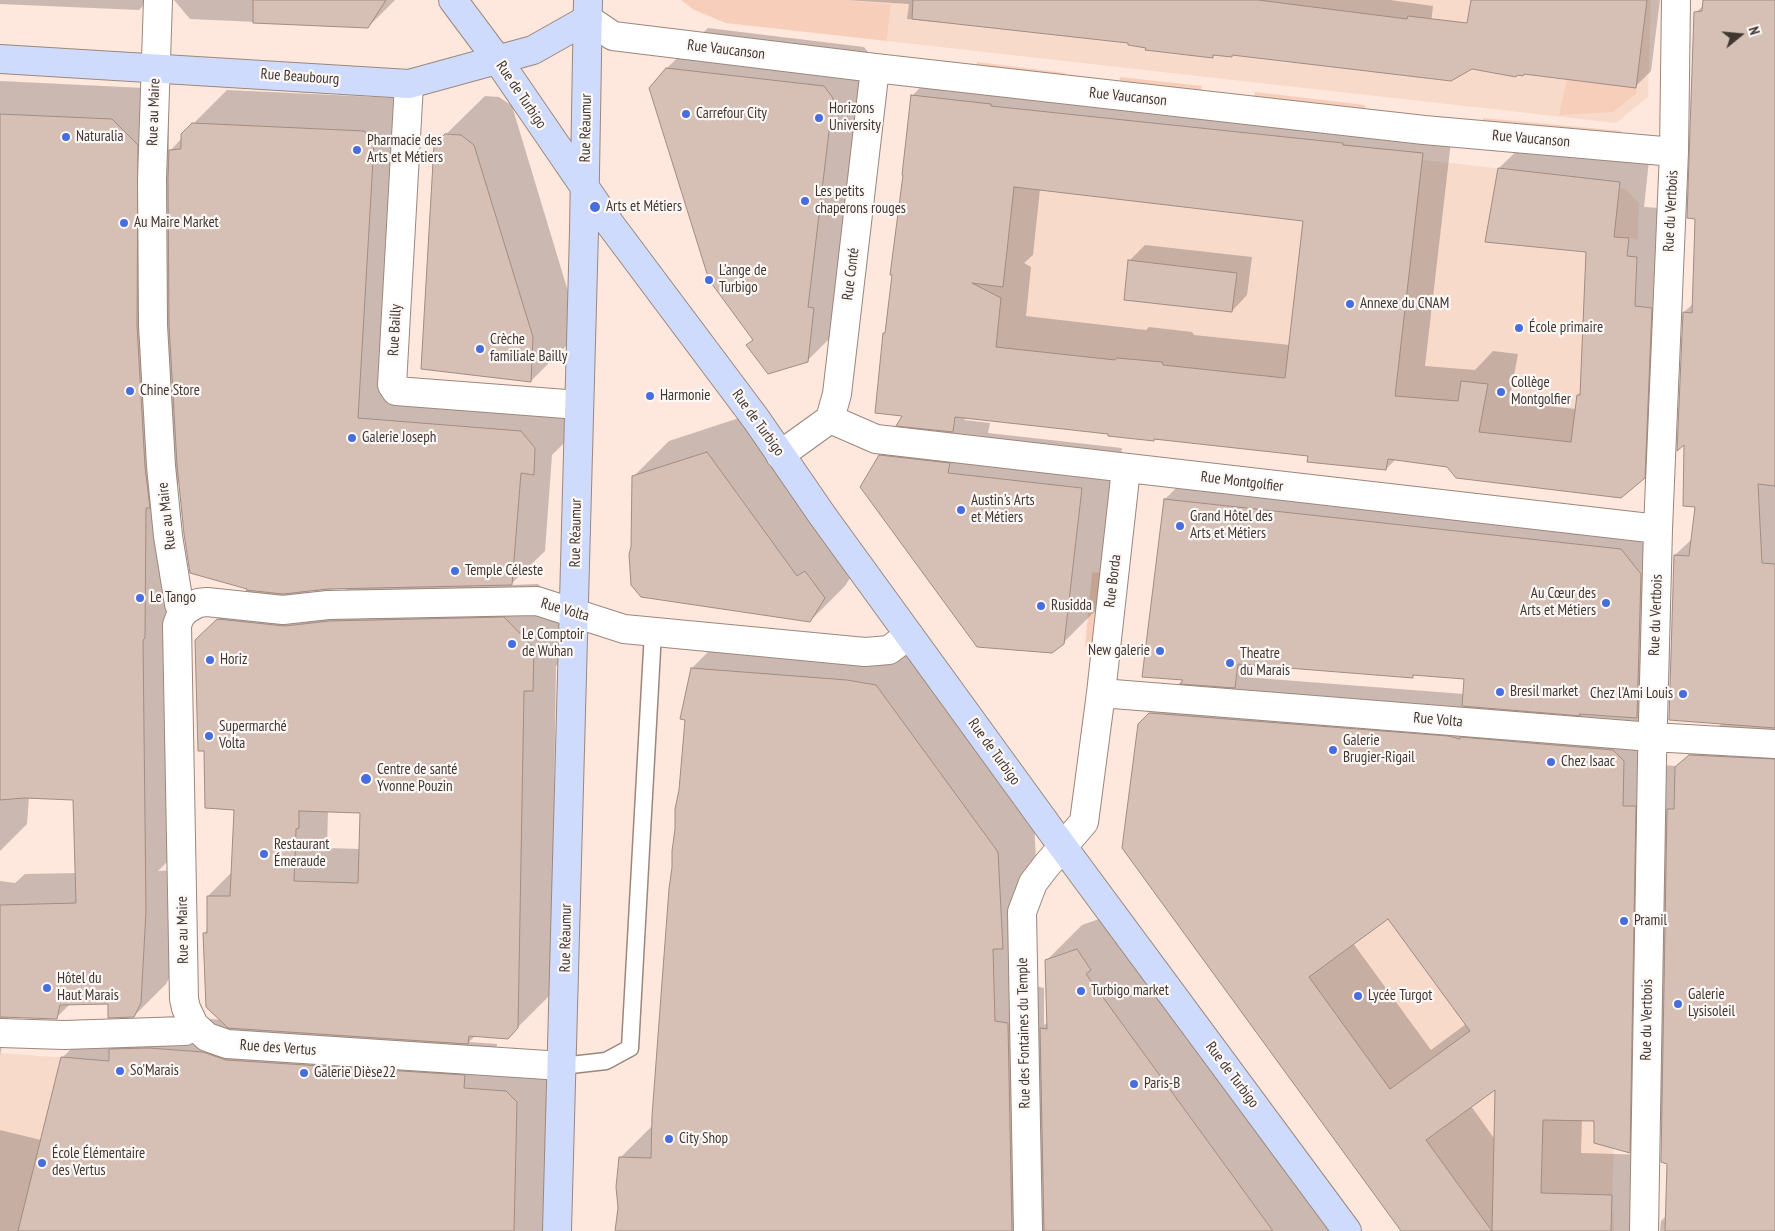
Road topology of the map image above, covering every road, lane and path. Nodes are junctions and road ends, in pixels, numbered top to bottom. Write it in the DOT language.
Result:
graph roads {
  1 [pos="158,0"];
  2 [pos="452,0"];
  3 [pos="1676,0"];
  4 [pos="588,9"];
  5 [pos="0,59"];
  6 [pos="497,59"];
  7 [pos="156,68"];
  8 [pos="875,68"];
  9 [pos="409,84"];
  10 [pos="1674,152"];
  11 [pos="585,190"];
  12 [pos="579,405"];
  13 [pos="830,420"];
  14 [pos="780,454"];
  15 [pos="1126,468"];
  16 [pos="1658,529"];
  17 [pos="186,610"];
  18 [pos="574,612"];
  19 [pos="653,632"];
  20 [pos="909,635"];
  21 [pos="1101,693"];
  22 [pos="1652,737"];
  23 [pos="1775,744"];
  24 [pos="1063,847"];
  25 [pos="194,1026"];
  26 [pos="0,1033"];
  27 [pos="562,1066"];
  28 [pos="557,1231"];
  29 [pos="1028,1231"];
  30 [pos="1347,1231"];
  31 [pos="1644,1231"];
  1 -- 7 [label="street, Rue au Maire"];
  2 -- 6 [label="main road, Rue de Turbigo"];
  3 -- 10 [label="street, Rue du Vertbois"];
  4 -- 6 [label="main road, Rue Beaubourg"];
  4 -- 8 [label="street, Rue Vaucanson"];
  4 -- 11 [label="main road, Rue Réaumur"];
  5 -- 7 [label="main road, Rue Beaubourg"];
  6 -- 9 [label="main road, Rue Beaubourg"];
  6 -- 11 [label="main road, Rue de Turbigo"];
  7 -- 9 [label="main road, Rue Beaubourg"];
  7 -- 17 [label="street, Rue au Maire"];
  8 -- 10 [label="street, Rue Vaucanson"];
  8 -- 13 [label="street, Rue Conté"];
  9 -- 12 [label="street, Rue Bailly"];
  10 -- 16 [label="street, Rue du Vertbois"];
  11 -- 12 [label="main road, Rue Réaumur"];
  11 -- 14 [label="main road, Rue de Turbigo"];
  12 -- 18 [label="main road, Rue Réaumur"];
  13 -- 14 [label="street"];
  13 -- 15 [label="street, Rue Montgolfier"];
  14 -- 20 [label="main road, Rue de Turbigo"];
  15 -- 16 [label="street, Rue Montgolfier"];
  15 -- 21 [label="street, Rue Borda"];
  16 -- 22 [label="street, Rue du Vertbois"];
  17 -- 18 [label="street, Rue Volta"];
  17 -- 25 [label="street, Rue au Maire"];
  18 -- 19 [label="street, Rue Volta"];
  18 -- 27 [label="main road, Rue Réaumur"];
  19 -- 20 [label="street, Rue Volta"];
  19 -- 27 [label="lane"];
  20 -- 24 [label="main road, Rue de Turbigo"];
  21 -- 22 [label="street, Rue Volta"];
  21 -- 24 [label="street"];
  22 -- 23 [label="street, Rue Volta"];
  22 -- 31 [label="street, Rue du Vertbois"];
  24 -- 29 [label="street, Rue des Fontaines du Temple"];
  24 -- 30 [label="main road, Rue de Turbigo"];
  25 -- 26 [label="street"];
  25 -- 27 [label="street, Rue des Vertus"];
  27 -- 28 [label="main road, Rue Réaumur"];
}
